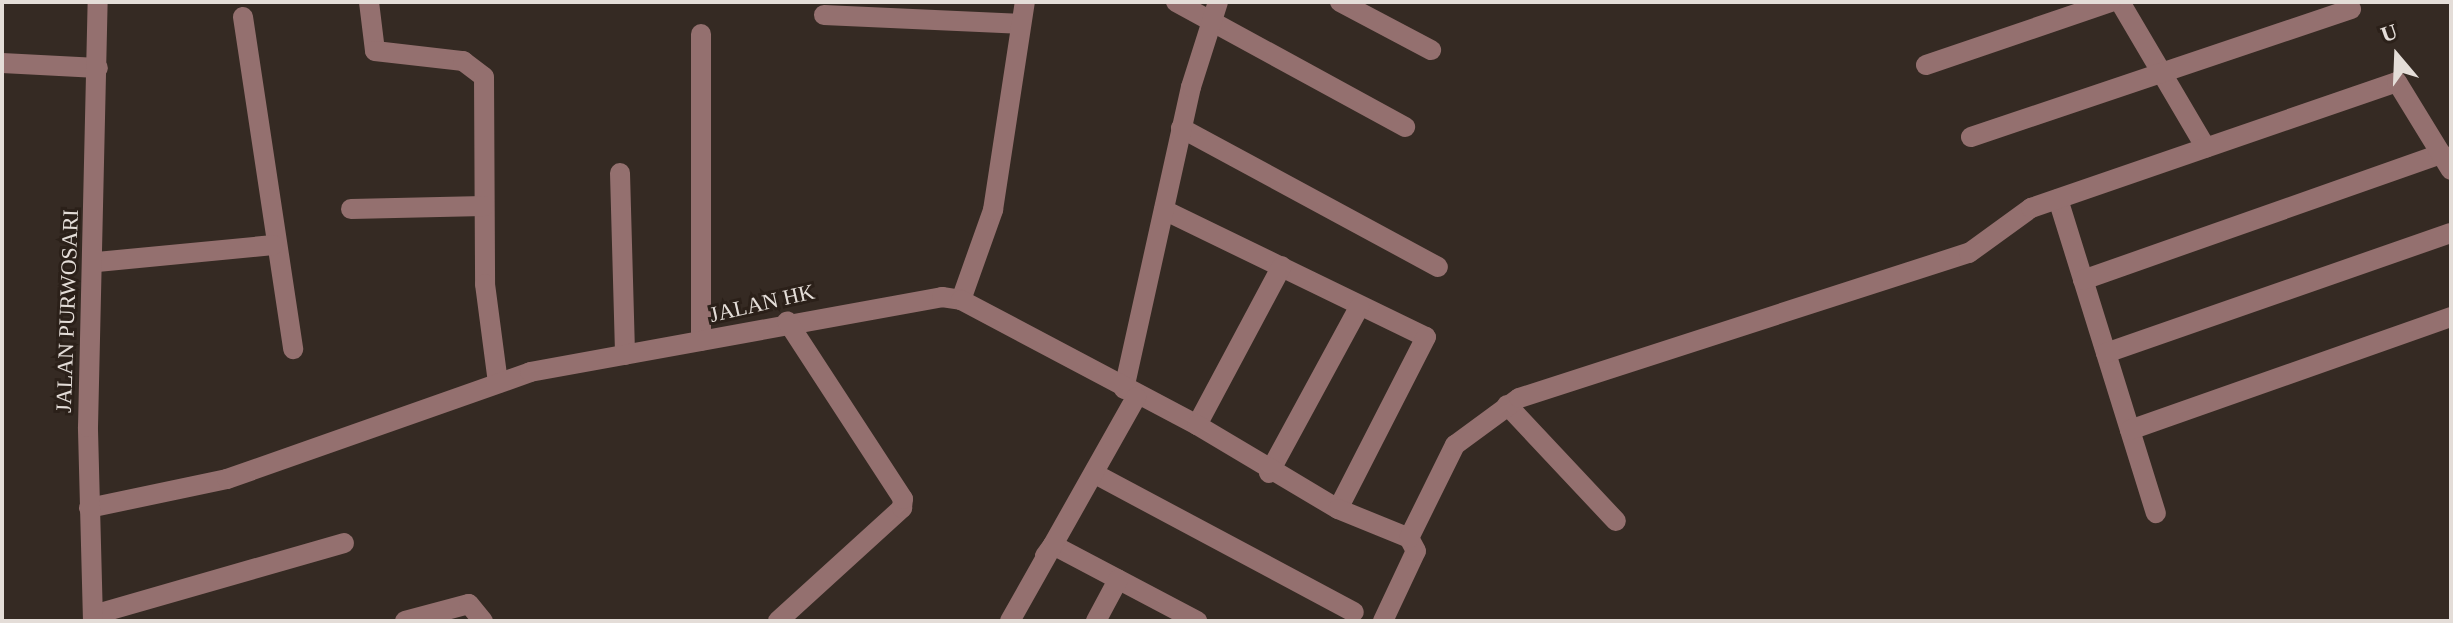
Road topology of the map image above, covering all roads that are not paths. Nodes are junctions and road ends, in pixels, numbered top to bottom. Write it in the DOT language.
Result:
graph roads {
  1 [pos="98,2"];
  2 [pos="369,2"];
  3 [pos="1025,2"];
  4 [pos="1176,2"];
  5 [pos="1218,2"];
  6 [pos="1340,2"];
  7 [pos="2111,2"];
  8 [pos="2120,2"];
  9 [pos="2351,9"];
  10 [pos="824,15"];
  11 [pos="243,17"];
  12 [pos="1209,21"];
  13 [pos="1020,24"];
  14 [pos="701,34"];
  15 [pos="1431,50"];
  16 [pos="2,63"];
  17 [pos="1926,65"];
  18 [pos="98,68"];
  19 [pos="2162,73"];
  20 [pos="1405,127"];
  21 [pos="1181,128"];
  22 [pos="1971,137"];
  23 [pos="2206,148"];
  24 [pos="2446,162"];
  25 [pos="620,173"];
  26 [pos="2058,199"];
  27 [pos="484,206"];
  28 [pos="351,209"];
  29 [pos="1164,210"];
  30 [pos="2451,233"];
  31 [pos="273,245"];
  32 [pos="97,262"];
  33 [pos="1282,266"];
  34 [pos="1438,267"];
  35 [pos="2083,280"];
  36 [pos="961,300"];
  37 [pos="1359,307"];
  38 [pos="2451,317"];
  39 [pos="787,321"];
  40 [pos="701,341"];
  41 [pos="293,349"];
  42 [pos="2106,353"];
  43 [pos="625,355"];
  44 [pos="498,383"];
  45 [pos="1130,393"];
  46 [pos="1507,405"];
  47 [pos="1197,425"];
  48 [pos="2130,430"];
  49 [pos="1269,473"];
  50 [pos="1097,475"];
  51 [pos="89,508"];
  52 [pos="1338,509"];
  53 [pos="2156,513"];
  54 [pos="1616,521"];
  55 [pos="1409,538"];
  56 [pos="344,543"];
  57 [pos="1053,545"];
  58 [pos="1118,580"];
  59 [pos="1354,612"];
  60 [pos="93,618"];
  61 [pos="1190,619"];
  62 [pos="405,621"];
  63 [pos="483,621"];
  64 [pos="778,621"];
  65 [pos="996,621"];
  66 [pos="1010,621"];
  67 [pos="1096,621"];
  68 [pos="1383,621"];
  1 -- 18 [label="street, JALAN PURWOSARI"];
  2 -- 27 [label="street"];
  3 -- 13 [label="street"];
  4 -- 12 [label="street"];
  5 -- 12 [label="street"];
  6 -- 15 [label="street"];
  7 -- 17 [label="street"];
  8 -- 19 [label="street"];
  9 -- 19 [label="street"];
  10 -- 13 [label="street"];
  11 -- 31 [label="street"];
  12 -- 20 [label="street"];
  12 -- 21 [label="street"];
  13 -- 36 [label="street"];
  14 -- 40 [label="street"];
  16 -- 18 [label="street"];
  18 -- 32 [label="street, JALAN PURWOSARI"];
  19 -- 22 [label="street"];
  19 -- 23 [label="street"];
  21 -- 29 [label="street"];
  21 -- 34 [label="street"];
  23 -- 24 [label="street"];
  23 -- 26 [label="street"];
  24 -- 35 [label="street"];
  25 -- 43 [label="street"];
  26 -- 35 [label="street"];
  26 -- 46 [label="street"];
  27 -- 28 [label="street"];
  27 -- 44 [label="street"];
  29 -- 33 [label="street"];
  29 -- 45 [label="street"];
  30 -- 42 [label="street"];
  31 -- 32 [label="street"];
  31 -- 41 [label="street"];
  32 -- 51 [label="street, JALAN PURWOSARI"];
  33 -- 37 [label="street"];
  33 -- 47 [label="street"];
  35 -- 42 [label="street"];
  36 -- 39 [label="street, JALAN HK"];
  36 -- 45 [label="street"];
  37 -- 49 [label="street"];
  37 -- 52 [label="street"];
  38 -- 48 [label="street"];
  39 -- 40 [label="street, JALAN HK"];
  39 -- 64 [label="street"];
  40 -- 43 [label="street, JALAN HK"];
  42 -- 48 [label="street"];
  43 -- 44 [label="street, JALAN HK"];
  44 -- 51 [label="street, JALAN HK"];
  45 -- 47 [label="street"];
  45 -- 50 [label="street"];
  46 -- 54 [label="street"];
  46 -- 55 [label="street"];
  47 -- 49 [label="street"];
  48 -- 53 [label="street"];
  49 -- 52 [label="street"];
  50 -- 57 [label="street"];
  50 -- 59 [label="street"];
  51 -- 60 [label="street, JALAN PURWOSARI"];
  52 -- 55 [label="street"];
  55 -- 68 [label="street"];
  56 -- 60 [label="street"];
  57 -- 58 [label="street"];
  57 -- 65 [label="street"];
  57 -- 66 [label="street"];
  58 -- 61 [label="street"];
  58 -- 67 [label="street"];
  62 -- 63 [label="street"];
}
